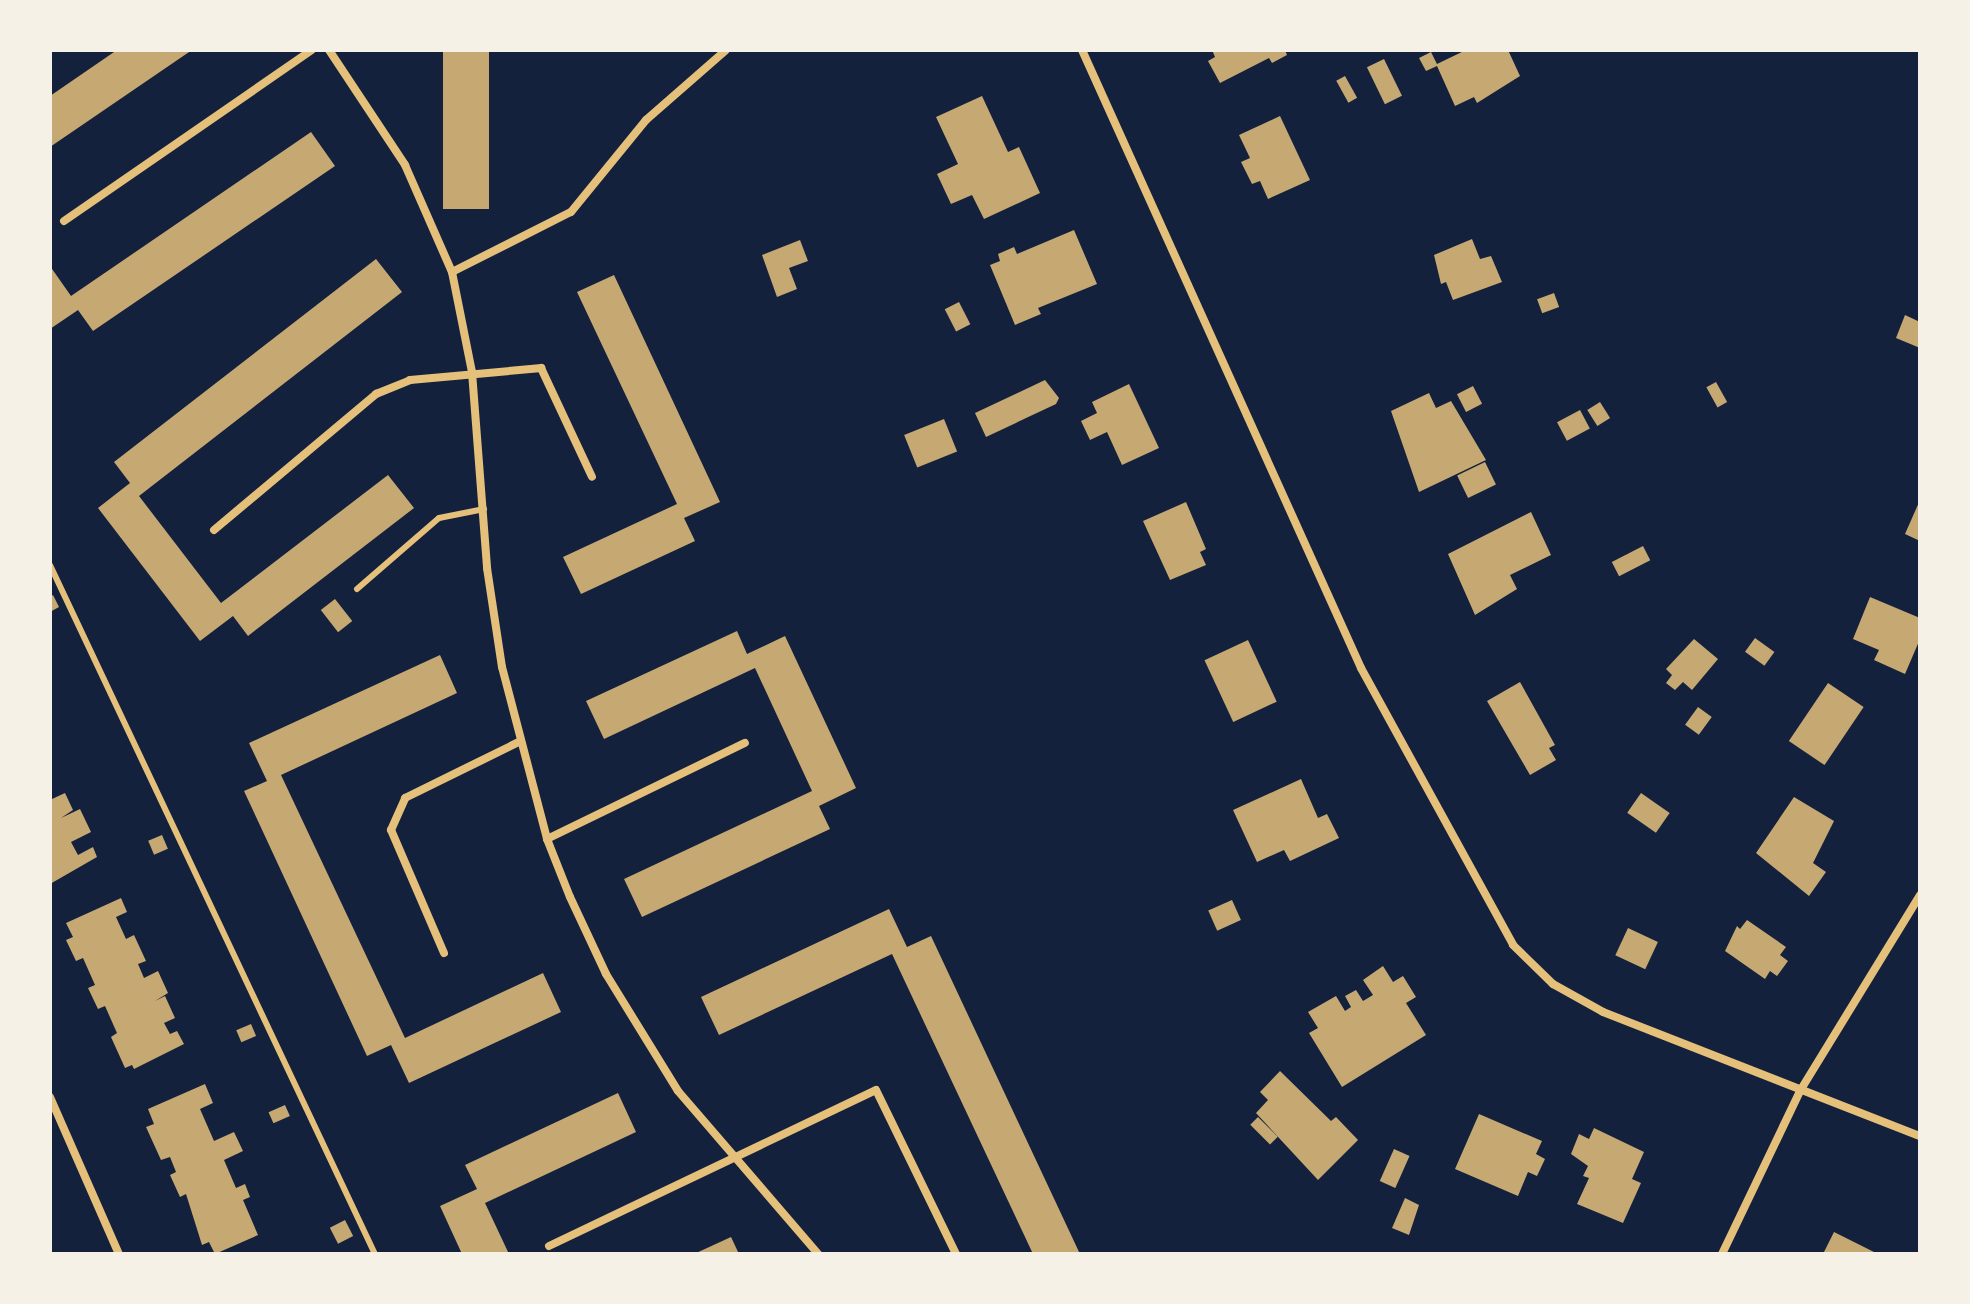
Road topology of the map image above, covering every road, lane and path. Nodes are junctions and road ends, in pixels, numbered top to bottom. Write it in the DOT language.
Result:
graph roads {
  1 [pos="312,50"];
  2 [pos="329,50"];
  3 [pos="726,50"];
  4 [pos="1082,50"];
  5 [pos="64,221"];
  6 [pos="452,272"];
  7 [pos="472,372"];
  8 [pos="592,477"];
  9 [pos="484,509"];
  10 [pos="214,530"];
  11 [pos="50,565"];
  12 [pos="357,589"];
  13 [pos="519,742"];
  14 [pos="745,743"];
  15 [pos="547,839"];
  16 [pos="1920,895"];
  17 [pos="444,953"];
  18 [pos="1800,1091"];
  19 [pos="50,1097"];
  20 [pos="1920,1136"];
  21 [pos="734,1159"];
  22 [pos="549,1246"];
  23 [pos="119,1254"];
  24 [pos="375,1254"];
  25 [pos="818,1254"];
  26 [pos="956,1254"];
  27 [pos="1722,1254"];
  1 -- 5 [label="street"];
  2 -- 6 [label="street"];
  3 -- 6 [label="street"];
  4 -- 18 [label="street"];
  6 -- 7 [label="street"];
  7 -- 8 [label="street"];
  7 -- 9 [label="street"];
  7 -- 10 [label="street"];
  9 -- 12 [label="lane"];
  9 -- 13 [label="street"];
  11 -- 24 [label="lane"];
  13 -- 15 [label="street"];
  13 -- 17 [label="street"];
  14 -- 15 [label="street"];
  15 -- 21 [label="street"];
  16 -- 18 [label="street"];
  18 -- 20 [label="street"];
  18 -- 27 [label="street"];
  19 -- 23 [label="street"];
  21 -- 22 [label="street"];
  21 -- 25 [label="street"];
  21 -- 26 [label="street"];
}
